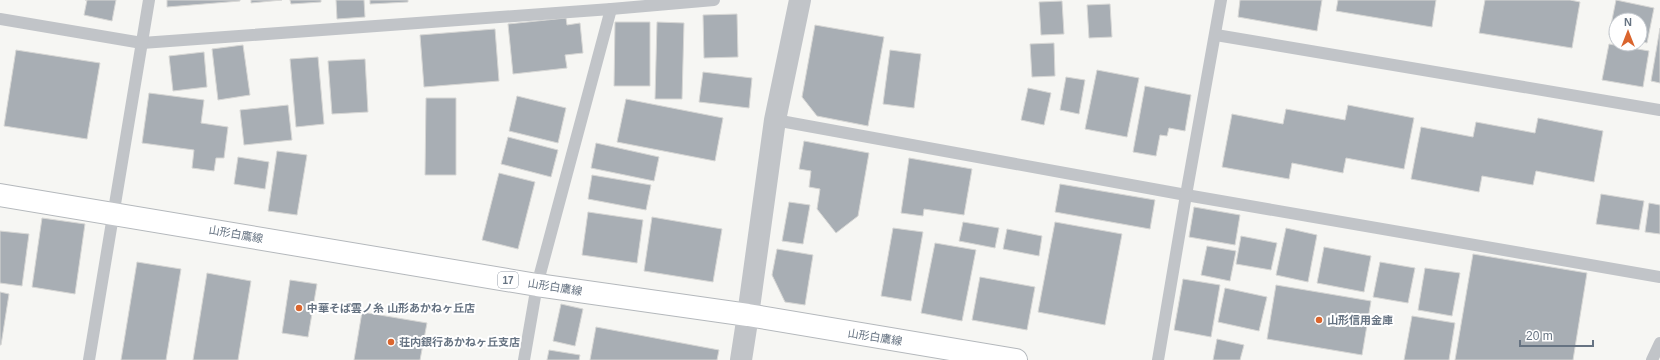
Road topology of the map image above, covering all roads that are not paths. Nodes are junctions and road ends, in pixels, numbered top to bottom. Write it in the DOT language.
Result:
graph roads {
  1 [pos="149,0"];
  2 [pos="714,0"];
  3 [pos="800,0"];
  4 [pos="1222,0"];
  5 [pos="611,9"];
  6 [pos="0,19"];
  7 [pos="1216,35"];
  8 [pos="142,43"];
  9 [pos="1660,110"];
  10 [pos="775,120"];
  11 [pos="0,195"];
  12 [pos="1186,195"];
  13 [pos="112,213"];
  14 [pos="1660,276"];
  15 [pos="537,285"];
  16 [pos="748,315"];
  17 [pos="1660,343"];
  18 [pos="960,355"];
  19 [pos="88,360"];
  20 [pos="524,360"];
  21 [pos="740,360"];
  22 [pos="1016,360"];
  23 [pos="1158,360"];
  24 [pos="1652,360"];
  1 -- 8 [label="lane"];
  2 -- 5 [label="lane"];
  3 -- 10 [label="street"];
  4 -- 7 [label="lane"];
  5 -- 8 [label="lane"];
  5 -- 15 [label="lane"];
  6 -- 8 [label="lane"];
  7 -- 9 [label="lane"];
  7 -- 12 [label="lane"];
  8 -- 13 [label="lane"];
  10 -- 12 [label="lane"];
  10 -- 16 [label="street"];
  11 -- 13 [label="main road, 山形白鷹線 / 17"];
  12 -- 14 [label="lane"];
  12 -- 23 [label="lane"];
  13 -- 15 [label="main road, 山形白鷹線 / 17"];
  13 -- 19 [label="lane"];
  15 -- 16 [label="main road, 山形白鷹線 / 17"];
  15 -- 20 [label="lane"];
  16 -- 18 [label="main road, 山形白鷹線 / 17"];
  16 -- 21 [label="street"];
  17 -- 24 [label="lane"];
  18 -- 22 [label="main road, 山形白鷹線 / 17"];
}
